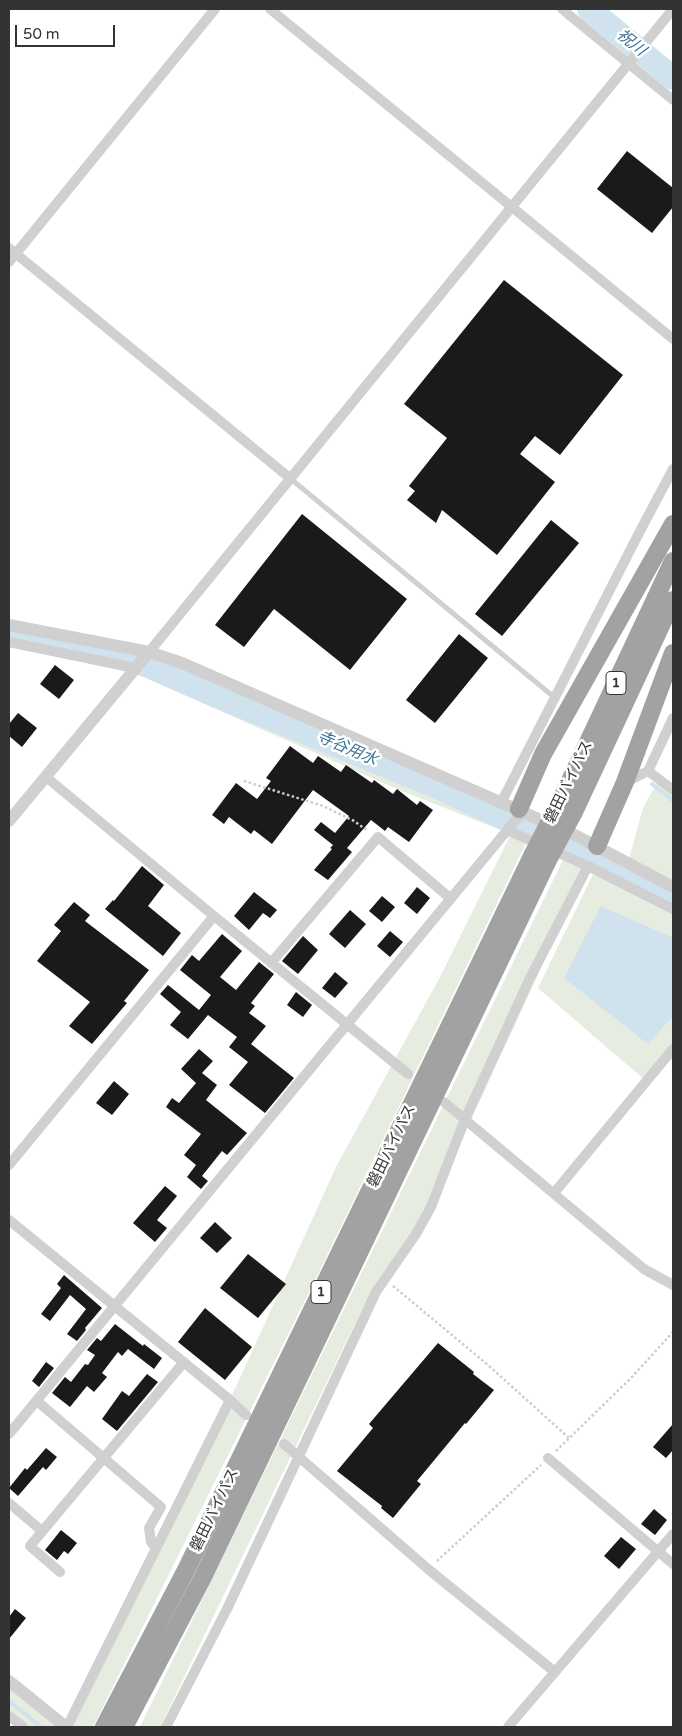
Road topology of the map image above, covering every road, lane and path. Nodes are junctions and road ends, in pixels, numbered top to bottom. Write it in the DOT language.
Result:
graph roads {
  1 [pos="215,9"];
  2 [pos="270,9"];
  3 [pos="562,9"];
  4 [pos="673,9"];
  5 [pos="628,64"];
  6 [pos="673,100"];
  7 [pos="512,207"];
  8 [pos="11,255"];
  9 [pos="673,339"];
  10 [pos="673,469"];
  11 [pos="291,478"];
  12 [pos="673,524"];
  13 [pos="673,562"];
  14 [pos="673,600"];
  15 [pos="9,625"];
  16 [pos="9,642"];
  17 [pos="673,653"];
  18 [pos="141,662"];
  19 [pos="555,698"];
  20 [pos="673,718"];
  21 [pos="648,771"];
  22 [pos="46,777"];
  23 [pos="244,781"];
  24 [pos="625,782"];
  25 [pos="673,790"];
  26 [pos="502,801"];
  27 [pos="566,808"];
  28 [pos="520,813"];
  29 [pos="9,822"];
  30 [pos="508,828"];
  31 [pos="378,838"];
  32 [pos="597,846"];
  33 [pos="541,857"];
  34 [pos="588,866"];
  35 [pos="673,887"];
  36 [pos="450,898"];
  37 [pos="673,909"];
  38 [pos="214,916"];
  39 [pos="272,963"];
  40 [pos="346,1024"];
  41 [pos="673,1049"];
  42 [pos="408,1074"];
  43 [pos="444,1102"];
  44 [pos="465,1119"];
  45 [pos="9,1165"];
  46 [pos="554,1193"];
  47 [pos="9,1220"];
  48 [pos="385,1280"];
  49 [pos="673,1285"];
  50 [pos="115,1306"];
  51 [pos="673,1332"];
  52 [pos="184,1362"];
  53 [pos="230,1400"];
  54 [pos="36,1401"];
  55 [pos="246,1415"];
  56 [pos="9,1434"];
  57 [pos="569,1438"];
  58 [pos="284,1444"];
  59 [pos="299,1457"];
  60 [pos="104,1458"];
  61 [pos="548,1458"];
  62 [pos="9,1503"];
  63 [pos="42,1531"];
  64 [pos="673,1534"];
  65 [pos="156,1548"];
  66 [pos="658,1551"];
  67 [pos="673,1564"];
  68 [pos="428,1569"];
  69 [pos="60,1572"];
  70 [pos="555,1672"];
  71 [pos="9,1681"];
  72 [pos="9,1716"];
  73 [pos="23,1727"];
  74 [pos="67,1727"];
  75 [pos="104,1727"];
  76 [pos="124,1727"];
  77 [pos="166,1727"];
  78 [pos="508,1727"];
  1 -- 8 [label="street"];
  2 -- 7 [label="street"];
  3 -- 5 [label="street"];
  4 -- 5 [label="street"];
  5 -- 6 [label="street"];
  5 -- 7 [label="street"];
  7 -- 9 [label="street"];
  7 -- 11 [label="street"];
  8 -- 11 [label="street"];
  10 -- 19 [label="street"];
  11 -- 18 [label="street"];
  11 -- 19 [label="lane"];
  12 -- 28 [label="highway"];
  13 -- 27 [label="highway, 磐田バイパス / 1"];
  14 -- 27 [label="highway, 磐田バイパス / 1"];
  15 -- 18 [label="street"];
  16 -- 18 [label="street"];
  17 -- 24 [label="highway"];
  18 -- 22 [label="street"];
  18 -- 26 [label="street"];
  19 -- 26 [label="street"];
  20 -- 21 [label="street"];
  21 -- 24 [label="street"];
  21 -- 25 [label="street"];
  22 -- 29 [label="street"];
  22 -- 38 [label="street"];
  23 -- 31 [label="path"];
  24 -- 32 [label="highway"];
  26 -- 28 [label="street"];
  27 -- 33 [label="highway, 磐田バイパス / 1, bridge"];
  28 -- 30 [label="street"];
  28 -- 32 [label="street"];
  30 -- 34 [label="street"];
  30 -- 36 [label="street"];
  31 -- 36 [label="street"];
  31 -- 39 [label="street"];
  32 -- 35 [label="street"];
  33 -- 75 [label="highway, 磐田バイパス / 1"];
  33 -- 76 [label="highway, 磐田バイパス / 1"];
  34 -- 37 [label="street"];
  34 -- 44 [label="street"];
  36 -- 40 [label="street"];
  38 -- 39 [label="street"];
  38 -- 45 [label="street"];
  39 -- 40 [label="street"];
  40 -- 42 [label="street"];
  40 -- 50 [label="street"];
  41 -- 46 [label="street"];
  43 -- 44 [label="street"];
  44 -- 46 [label="street"];
  44 -- 48 [label="street"];
  46 -- 49 [label="street"];
  47 -- 50 [label="street"];
  48 -- 57 [label="path"];
  48 -- 59 [label="street"];
  50 -- 52 [label="street"];
  50 -- 54 [label="street"];
  51 -- 57 [label="path"];
  52 -- 53 [label="street"];
  52 -- 60 [label="street"];
  53 -- 55 [label="street"];
  53 -- 65 [label="street"];
  54 -- 56 [label="street"];
  54 -- 60 [label="street"];
  57 -- 61 [label="path"];
  58 -- 59 [label="street"];
  59 -- 68 [label="street"];
  59 -- 77 [label="street"];
  60 -- 63 [label="street"];
  60 -- 65 [label="street"];
  61 -- 66 [label="street"];
  61 -- 68 [label="path"];
  62 -- 63 [label="street"];
  63 -- 69 [label="street"];
  64 -- 66 [label="street"];
  65 -- 74 [label="street"];
  66 -- 67 [label="street"];
  66 -- 70 [label="street"];
  68 -- 70 [label="street"];
  70 -- 78 [label="street"];
  71 -- 74 [label="street"];
  72 -- 73 [label="street"];
}
